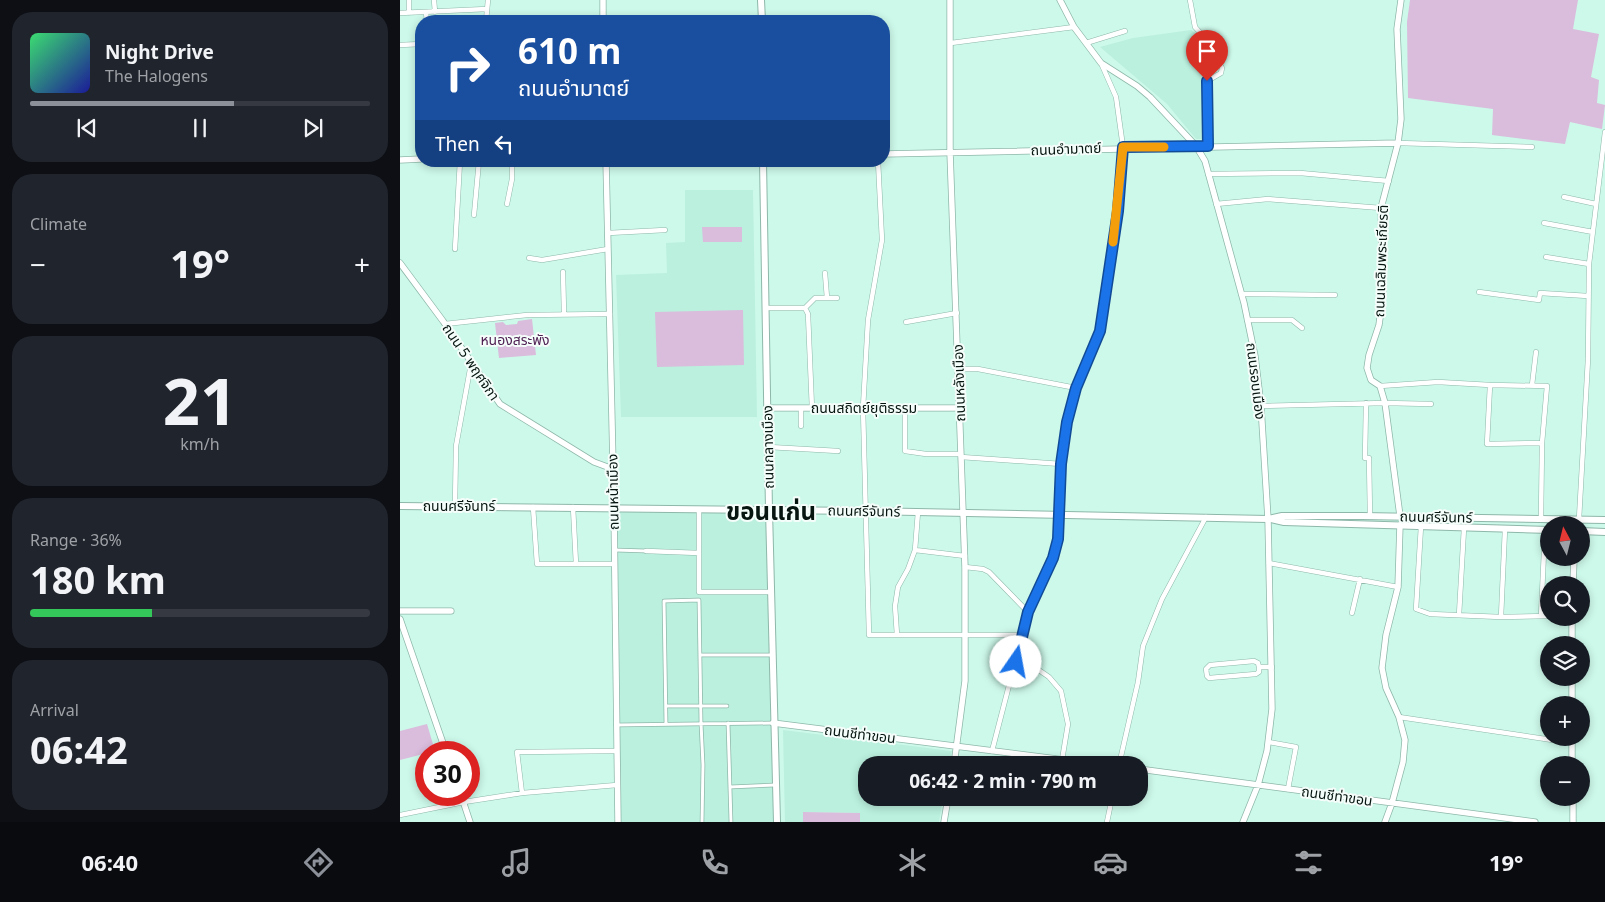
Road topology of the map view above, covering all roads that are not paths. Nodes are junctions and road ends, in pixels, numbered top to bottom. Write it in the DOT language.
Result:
graph roads {
  1 [pos="409,0"];
  2 [pos="434,0"];
  3 [pos="488,0"];
  4 [pos="603,0"];
  5 [pos="761,0"];
  6 [pos="950,0"];
  7 [pos="1060,0"];
  8 [pos="1190,0"];
  9 [pos="1402,0"];
  10 [pos="487,9"];
  11 [pos="435,12"];
  12 [pos="400,13"];
  13 [pos="409,13"];
  14 [pos="426,13"];
  15 [pos="486,15"];
  16 [pos="604,15"];
  17 [pos="762,15"];
  18 [pos="1074,27"];
  19 [pos="1125,31"];
  20 [pos="951,43"];
  21 [pos="1086,43"];
  22 [pos="415,44"];
  23 [pos="400,45"];
  24 [pos="1101,63"];
  25 [pos="1605,132"];
  26 [pos="1398,143"];
  27 [pos="1196,146"];
  28 [pos="1208,146"];
  29 [pos="1123,147"];
  30 [pos="1532,147"];
  31 [pos="950,152"];
  32 [pos="890,154"];
  33 [pos="415,159"];
  34 [pos="400,160"];
  35 [pos="460,167"];
  36 [pos="478,167"];
  37 [pos="512,167"];
  38 [pos="606,167"];
  39 [pos="763,167"];
  40 [pos="878,167"];
  41 [pos="1208,174"];
  42 [pos="1388,181"];
  43 [pos="1564,197"];
  44 [pos="507,204"];
  45 [pos="1216,204"];
  46 [pos="1596,204"];
  47 [pos="1381,208"];
  48 [pos="474,215"];
  49 [pos="1544,223"];
  50 [pos="665,230"];
  51 [pos="1593,232"];
  52 [pos="608,233"];
  53 [pos="455,249"];
  54 [pos="608,249"];
  55 [pos="1546,257"];
  56 [pos="529,258"];
  57 [pos="400,263"];
  58 [pos="1589,264"];
  59 [pos="563,272"];
  60 [pos="825,273"];
  61 [pos="1479,292"];
  62 [pos="1241,294"];
  63 [pos="1335,295"];
  64 [pos="1588,296"];
  65 [pos="827,298"];
  66 [pos="837,298"];
  67 [pos="766,308"];
  68 [pos="805,308"];
  69 [pos="957,313"];
  70 [pos="564,314"];
  71 [pos="610,314"];
  72 [pos="1248,320"];
  73 [pos="906,322"];
  74 [pos="445,324"];
  75 [pos="1302,328"];
  76 [pos="1536,352"];
  77 [pos="471,364"];
  78 [pos="959,369"];
  79 [pos="1490,385"];
  80 [pos="1532,385"];
  81 [pos="1380,386"];
  82 [pos="1076,388"];
  83 [pos="1366,403"];
  84 [pos="1385,403"];
  85 [pos="1431,404"];
  86 [pos="1261,406"];
  87 [pos="768,408"];
  88 [pos="862,408"];
  89 [pos="905,408"];
  90 [pos="960,408"];
  91 [pos="801,409"];
  92 [pos="812,409"];
  93 [pos="801,426"];
  94 [pos="1542,442"];
  95 [pos="769,448"];
  96 [pos="838,450"];
  97 [pos="961,455"];
  98 [pos="1061,464"];
  99 [pos="613,469"];
  100 [pos="400,506"];
  101 [pos="455,506"];
  102 [pos="533,507"];
  103 [pos="573,507"];
  104 [pos="614,508"];
  105 [pos="699,509"];
  106 [pos="769,510"];
  107 [pos="866,511"];
  108 [pos="918,512"];
  109 [pos="962,513"];
  110 [pos="1058,514"];
  111 [pos="1370,516"];
  112 [pos="1400,516"];
  113 [pos="1541,516"];
  114 [pos="1576,516"];
  115 [pos="1206,517"];
  116 [pos="1453,517"];
  117 [pos="1268,518"];
  118 [pos="1540,518"];
  119 [pos="1605,520"];
  120 [pos="1590,521"];
  121 [pos="1400,525"];
  122 [pos="1421,526"];
  123 [pos="1452,527"];
  124 [pos="1464,528"];
  125 [pos="1505,529"];
  126 [pos="1540,530"];
  127 [pos="1590,531"];
  128 [pos="1605,532"];
  129 [pos="614,550"];
  130 [pos="915,550"];
  131 [pos="646,551"];
  132 [pos="699,553"];
  133 [pos="965,556"];
  134 [pos="1269,563"];
  135 [pos="576,564"];
  136 [pos="614,564"];
  137 [pos="965,567"];
  138 [pos="1360,579"];
  139 [pos="1398,587"];
  140 [pos="700,592"];
  141 [pos="771,592"];
  142 [pos="699,600"];
  143 [pos="451,611"];
  144 [pos="400,612"];
  145 [pos="1028,612"];
  146 [pos="1352,613"];
  147 [pos="1459,615"];
  148 [pos="1540,616"];
  149 [pos="1501,617"];
  150 [pos="400,619"];
  151 [pos="898,635"];
  152 [pos="966,635"];
  153 [pos="1022,635"];
  154 [pos="772,654"];
  155 [pos="700,655"];
  156 [pos="1016,662"];
  157 [pos="1259,667"];
  158 [pos="1272,667"];
  159 [pos="666,706"];
  160 [pos="701,706"];
  161 [pos="727,706"];
  162 [pos="1399,717"];
  163 [pos="701,723"];
  164 [pos="728,723"];
  165 [pos="773,723"];
  166 [pos="666,724"];
  167 [pos="616,725"];
  168 [pos="1540,736"];
  169 [pos="442,741"];
  170 [pos="1269,742"];
  171 [pos="957,746"];
  172 [pos="616,751"];
  173 [pos="992,751"];
  174 [pos="1014,754"];
  175 [pos="955,756"];
  176 [pos="1030,756"];
  177 [pos="1063,756"];
  178 [pos="1121,756"];
  179 [pos="1148,770"];
  180 [pos="616,785"];
  181 [pos="775,785"];
  182 [pos="1258,785"];
  183 [pos="730,787"];
  184 [pos="1288,789"];
  185 [pos="522,793"];
  186 [pos="480,800"];
  187 [pos="1392,803"];
  188 [pos="444,806"];
  189 [pos="465,806"];
  190 [pos="947,806"];
  191 [pos="1110,806"];
  192 [pos="1572,806"];
  193 [pos="400,815"];
  194 [pos="470,822"];
  195 [pos="618,822"];
  196 [pos="702,822"];
  197 [pos="731,822"];
  198 [pos="777,822"];
  199 [pos="944,822"];
  200 [pos="1107,822"];
  201 [pos="1243,822"];
  202 [pos="1385,822"];
  203 [pos="1535,822"];
  204 [pos="1572,822"];
  1 -- 13 [label="street"];
  2 -- 11 [label="street"];
  3 -- 10 [label="street"];
  4 -- 16 [label="street"];
  5 -- 17 [label="main road"];
  6 -- 20 [label="street, ถนนหลังเมือง"];
  7 -- 18 [label="street, ถนนรอบเมือง"];
  8 -- 28 [label="street"];
  9 -- 26 [label="street, ถนนเฉลิมพระเกียรติ"];
  10 -- 11 [label="street"];
  10 -- 15 [label="street"];
  11 -- 14 [label="street"];
  12 -- 13 [label="street"];
  13 -- 14 [label="street"];
  18 -- 20 [label="street"];
  18 -- 21 [label="street, ถนนรอบเมือง"];
  19 -- 21 [label="street"];
  20 -- 31 [label="street, ถนนหลังเมือง"];
  21 -- 24 [label="street, ถนนรอบเมือง"];
  22 -- 23 [label="street"];
  24 -- 27 [label="street, ถนนรอบเมือง"];
  24 -- 29 [label="street"];
  25 -- 46 [label="street"];
  26 -- 28 [label="street, ถนนอำมาตย์"];
  26 -- 30 [label="street"];
  26 -- 42 [label="street, ถนนเฉลิมพระเกียรติ"];
  27 -- 28 [label="street, ถนนอำมาตย์"];
  27 -- 29 [label="street, ถนนอำมาตย์"];
  27 -- 41 [label="street, ถนนรอบเมือง"];
  29 -- 31 [label="street, ถนนอำมาตย์"];
  29 -- 82 [label="street"];
  31 -- 32 [label="street, ถนนอำมาตย์"];
  31 -- 69 [label="street, ถนนหลังเมือง"];
  33 -- 34 [label="street"];
  35 -- 53 [label="street"];
  36 -- 48 [label="street"];
  37 -- 44 [label="street"];
  38 -- 52 [label="street, ถนนหน้าเมือง"];
  39 -- 67 [label="main road, ถนนกลางเมือง"];
  40 -- 88 [label="street"];
  41 -- 42 [label="street"];
  41 -- 45 [label="street, ถนนรอบเมือง"];
  42 -- 47 [label="street, ถนนเฉลิมพระเกียรติ"];
  43 -- 46 [label="street"];
  45 -- 47 [label="street"];
  45 -- 62 [label="street, ถนนรอบเมือง"];
  46 -- 51 [label="street"];
  47 -- 81 [label="street, ถนนเฉลิมพระเกียรติ"];
  49 -- 51 [label="street"];
  50 -- 52 [label="street"];
  51 -- 58 [label="street"];
  52 -- 54 [label="street, ถนนหน้าเมือง"];
  54 -- 56 [label="street"];
  54 -- 71 [label="street, ถนนหน้าเมือง"];
  55 -- 58 [label="street"];
  57 -- 74 [label="street, ถนน 5 พฤศจิกา"];
  58 -- 64 [label="street"];
  59 -- 70 [label="street"];
  60 -- 65 [label="street"];
  61 -- 64 [label="street"];
  62 -- 63 [label="street"];
  62 -- 72 [label="street, ถนนรอบเมือง"];
  64 -- 114 [label="street"];
  65 -- 66 [label="street"];
  65 -- 68 [label="street"];
  67 -- 68 [label="street"];
  67 -- 87 [label="main road, ถนนกลางเมือง"];
  68 -- 92 [label="street"];
  69 -- 73 [label="street"];
  69 -- 78 [label="street, ถนนหลังเมือง"];
  70 -- 71 [label="street"];
  70 -- 74 [label="street"];
  71 -- 99 [label="street, ถนนหน้าเมือง"];
  72 -- 75 [label="street"];
  72 -- 86 [label="street, ถนนรอบเมือง"];
  74 -- 77 [label="street, ถนน 5 พฤศจิกา"];
  76 -- 80 [label="street"];
  77 -- 99 [label="street, ถนน 5 พฤศจิกา"];
  77 -- 101 [label="street"];
  78 -- 82 [label="street"];
  78 -- 90 [label="street, ถนนหลังเมือง"];
  79 -- 80 [label="street"];
  79 -- 81 [label="street"];
  79 -- 94 [label="street"];
  80 -- 94 [label="street"];
  81 -- 84 [label="street, ถนนเฉลิมพระเกียรติ"];
  82 -- 98 [label="street"];
  83 -- 84 [label="street"];
  83 -- 86 [label="street"];
  83 -- 111 [label="street"];
  84 -- 85 [label="street"];
  84 -- 112 [label="street, ถนนเฉลิมพระเกียรติ"];
  86 -- 117 [label="street, ถนนรอบเมือง"];
  87 -- 91 [label="street, ถนนสถิตย์ยุติธรรม"];
  87 -- 95 [label="main road, ถนนกลางเมือง"];
  88 -- 89 [label="street, ถนนสถิตย์ยุติธรรม"];
  88 -- 92 [label="street, ถนนสถิตย์ยุติธรรม"];
  88 -- 107 [label="street"];
  89 -- 90 [label="street, ถนนสถิตย์ยุติธรรม"];
  89 -- 97 [label="street"];
  90 -- 97 [label="street, ถนนหลังเมือง"];
  91 -- 92 [label="street, ถนนสถิตย์ยุติธรรม"];
  91 -- 93 [label="street"];
  94 -- 113 [label="street"];
  95 -- 96 [label="street"];
  95 -- 106 [label="main road, ถนนกลางเมือง"];
  97 -- 98 [label="street"];
  97 -- 109 [label="street, ถนนหลังเมือง"];
  98 -- 110 [label="street"];
  99 -- 104 [label="street, ถนนหน้าเมือง"];
  100 -- 101 [label="main road, ถนนศรีจันทร์"];
  101 -- 102 [label="main road, ถนนศรีจันทร์"];
  102 -- 103 [label="main road, ถนนศรีจันทร์"];
  102 -- 135 [label="street"];
  103 -- 104 [label="main road, ถนนศรีจันทร์"];
  103 -- 135 [label="street"];
  104 -- 105 [label="main road, ถนนศรีจันทร์"];
  104 -- 129 [label="street, ถนนหน้าเมือง"];
  105 -- 106 [label="main road, ถนนศรีจันทร์"];
  105 -- 132 [label="street"];
  106 -- 107 [label="main road, ถนนศรีจันทร์"];
  106 -- 141 [label="main road, ถนนกลางเมือง"];
  107 -- 108 [label="main road, ถนนศรีจันทร์"];
  107 -- 151 [label="street"];
  108 -- 109 [label="main road, ถนนศรีจันทร์"];
  108 -- 130 [label="street"];
  109 -- 110 [label="main road, ถนนศรีจันทร์"];
  109 -- 133 [label="street, ถนนหลังเมือง"];
  110 -- 115 [label="main road, ถนนศรีจันทร์"];
  110 -- 145 [label="street"];
  111 -- 112 [label="main road, ถนนศรีจันทร์"];
  111 -- 117 [label="main road, ถนนศรีจันทร์"];
  112 -- 116 [label="main road, ถนนศรีจันทร์"];
  115 -- 117 [label="main road, ถนนศรีจันทร์"];
  115 -- 178 [label="street"];
  116 -- 118 [label="main road, ถนนศรีจันทร์"];
  116 -- 123 [label="main road"];
  117 -- 121 [label="main road, ถนนศรีจันทร์"];
  117 -- 134 [label="street, ถนนรอบเมือง"];
  119 -- 120 [label="main road, ถนนศรีจันทร์"];
  121 -- 122 [label="main road, ถนนศรีจันทร์"];
  121 -- 139 [label="street"];
  122 -- 123 [label="main road, ถนนศรีจันทร์"];
  122 -- 147 [label="street"];
  123 -- 124 [label="main road, ถนนศรีจันทร์"];
  124 -- 125 [label="main road, ถนนศรีจันทร์"];
  124 -- 147 [label="street"];
  125 -- 126 [label="main road, ถนนศรีจันทร์"];
  125 -- 149 [label="street"];
  127 -- 128 [label="main road"];
  129 -- 131 [label="street"];
  129 -- 136 [label="street, ถนนหน้าเมือง"];
  130 -- 133 [label="street"];
  130 -- 151 [label="street"];
  131 -- 132 [label="street"];
  132 -- 140 [label="street"];
  133 -- 137 [label="street, ถนนหลังเมือง"];
  134 -- 138 [label="street"];
  134 -- 158 [label="street, ถนนรอบเมือง"];
  135 -- 136 [label="street"];
  136 -- 167 [label="street, ถนนหน้าเมือง"];
  137 -- 145 [label="street"];
  137 -- 152 [label="street, ถนนหลังเมือง"];
  138 -- 139 [label="street"];
  138 -- 146 [label="street"];
  139 -- 162 [label="street"];
  140 -- 141 [label="street"];
  140 -- 142 [label="street"];
  141 -- 154 [label="main road, ถนนกลางเมือง"];
  142 -- 155 [label="street"];
  142 -- 159 [label="street"];
  143 -- 144 [label="street"];
  145 -- 153 [label="street"];
  147 -- 149 [label="street"];
  148 -- 149 [label="street"];
  150 -- 169 [label="street"];
  151 -- 152 [label="street"];
  152 -- 153 [label="street"];
  152 -- 171 [label="street, ถนนหลังเมือง"];
  153 -- 156 [label="street"];
  154 -- 155 [label="street"];
  154 -- 165 [label="main road, ถนนกลางเมือง"];
  155 -- 160 [label="street"];
  156 -- 173 [label="street"];
  156 -- 177 [label="street"];
  157 -- 157 [label="street"];
  157 -- 158 [label="street"];
  158 -- 170 [label="street, ถนนรอบเมือง"];
  159 -- 160 [label="street"];
  159 -- 166 [label="street"];
  160 -- 161 [label="street"];
  160 -- 163 [label="street"];
  162 -- 168 [label="street"];
  162 -- 187 [label="street"];
  163 -- 164 [label="street, ถนนชีท่าขอน"];
  163 -- 166 [label="street, ถนนชีท่าขอน"];
  163 -- 196 [label="street"];
  164 -- 165 [label="street, ถนนชีท่าขอน"];
  164 -- 183 [label="street"];
  165 -- 171 [label="street, ถนนชีท่าขอน"];
  165 -- 181 [label="main road, ถนนกลางเมือง"];
  166 -- 167 [label="street, ถนนชีท่าขอน"];
  167 -- 172 [label="street, ถนนหน้าเมือง"];
  170 -- 182 [label="street, ถนนรอบเมือง"];
  170 -- 184 [label="street"];
  171 -- 173 [label="street, ถนนชีท่าขอน"];
  171 -- 175 [label="street, ถนนหลังเมือง"];
  172 -- 180 [label="street, ถนนหน้าเมือง"];
  172 -- 185 [label="street"];
  173 -- 174 [label="street, ถนนชีท่าขอน"];
  174 -- 176 [label="street, ถนนชีท่าขอน"];
  179 -- 182 [label="street, ถนนชีท่าขอน"];
  180 -- 185 [label="street"];
  180 -- 195 [label="street, ถนนหน้าเมือง"];
  181 -- 183 [label="street"];
  181 -- 198 [label="main road, ถนนกลางเมือง"];
  182 -- 184 [label="street, ถนนชีท่าขอน"];
  182 -- 201 [label="street, ถนนรอบเมือง"];
  183 -- 197 [label="street"];
  184 -- 187 [label="street, ถนนชีท่าขอน"];
  185 -- 186 [label="street"];
  187 -- 202 [label="street"];
  187 -- 203 [label="street, ถนนชีท่าขอน"];
  188 -- 193 [label="street"];
  189 -- 194 [label="street"];
  190 -- 199 [label="street"];
  191 -- 200 [label="street"];
  192 -- 204 [label="street"];
}
